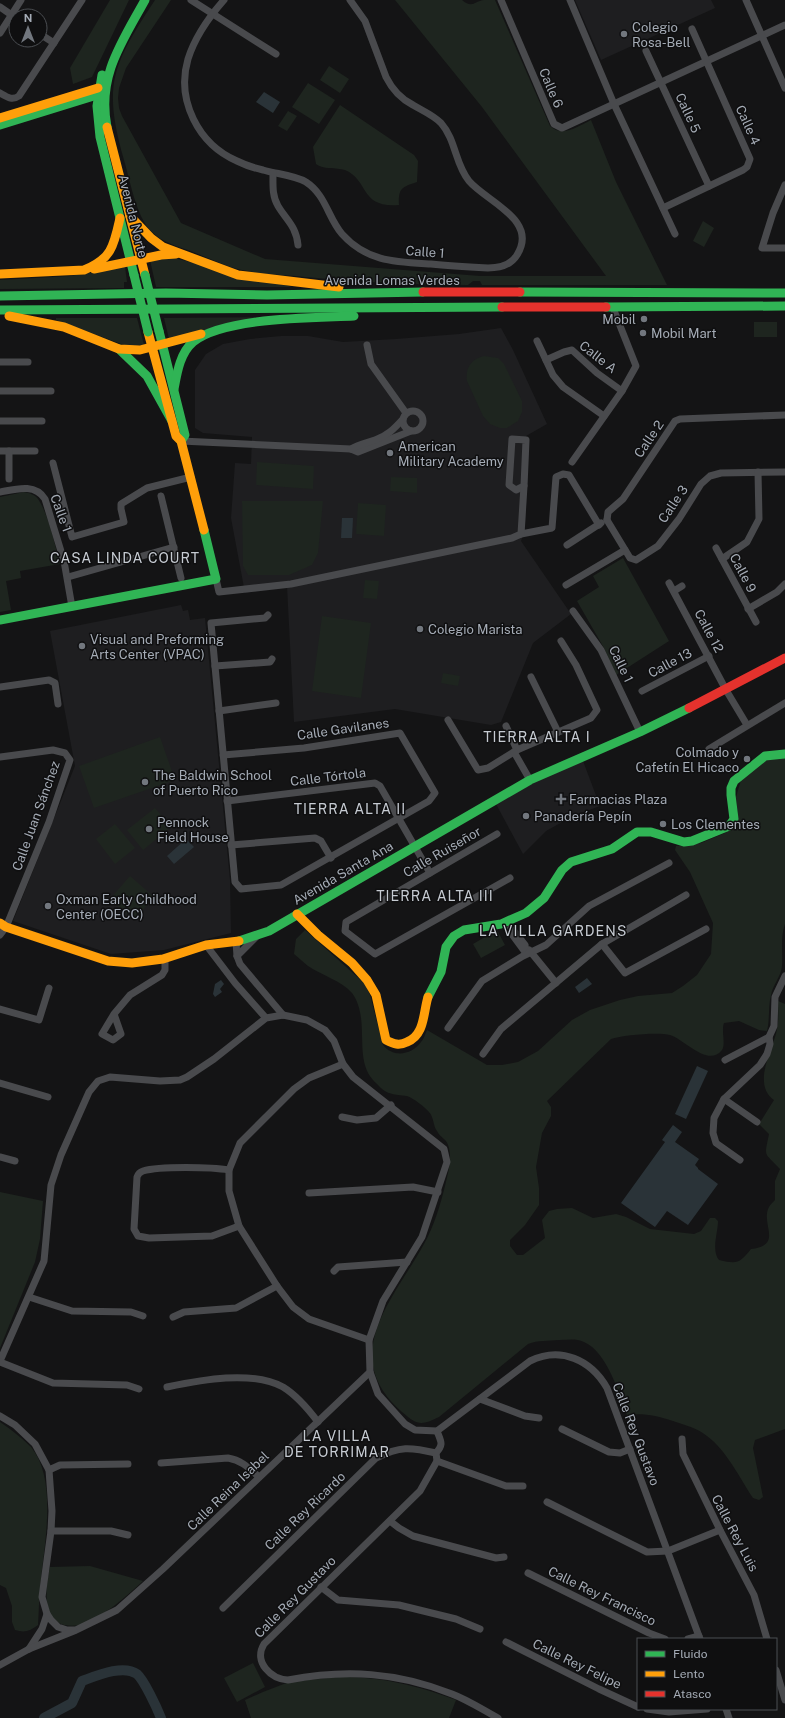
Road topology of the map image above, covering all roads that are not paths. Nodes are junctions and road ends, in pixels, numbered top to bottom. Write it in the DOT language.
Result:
graph roads {
  1 [pos="82,0"];
  2 [pos="138,0"];
  3 [pos="145,0"];
  4 [pos="191,0"];
  5 [pos="224,0"];
  6 [pos="350,0"];
  7 [pos="501,0"];
  8 [pos="570,0"];
  9 [pos="746,0"];
  10 [pos="213,13"];
  11 [pos="8,23"];
  12 [pos="785,25"];
  13 [pos="692,30"];
  14 [pos="0,33"];
  15 [pos="761,36"];
  16 [pos="48,39"];
  17 [pos="54,43"];
  18 [pos="646,51"];
  19 [pos="276,54"];
  20 [pos="707,61"];
  21 [pos="660,83"];
  22 [pos="785,88"];
  23 [pos="101,91"];
  24 [pos="0,93"];
  25 [pos="614,104"];
  26 [pos="0,118"];
  27 [pos="0,125"];
  28 [pos="273,173"];
  29 [pos="785,185"];
  30 [pos="709,186"];
  31 [pos="663,208"];
  32 [pos="130,216"];
  33 [pos="120,218"];
  34 [pos="674,234"];
  35 [pos="298,245"];
  36 [pos="785,248"];
  37 [pos="179,254"];
  38 [pos="141,259"];
  39 [pos="131,261"];
  40 [pos="84,270"];
  41 [pos="0,274"];
  42 [pos="400,292"];
  43 [pos="785,293"];
  44 [pos="0,296"];
  45 [pos="785,306"];
  46 [pos="406,308"];
  47 [pos="613,308"];
  48 [pos="0,310"];
  49 [pos="0,314"];
  50 [pos="206,333"];
  51 [pos="537,341"];
  52 [pos="162,344"];
  53 [pos="367,345"];
  54 [pos="152,347"];
  55 [pos="119,349"];
  56 [pos="546,360"];
  57 [pos="3,362"];
  58 [pos="28,362"];
  59 [pos="174,389"];
  60 [pos="51,391"];
  61 [pos="0,392"];
  62 [pos="620,393"];
  63 [pos="785,415"];
  64 [pos="404,416"];
  65 [pos="604,416"];
  66 [pos="0,421"];
  67 [pos="42,421"];
  68 [pos="172,421"];
  69 [pos="412,431"];
  70 [pos="182,441"];
  71 [pos="352,449"];
  72 [pos="0,451"];
  73 [pos="9,451"];
  74 [pos="35,451"];
  75 [pos="572,462"];
  76 [pos="53,463"];
  77 [pos="758,472"];
  78 [pos="785,472"];
  79 [pos="191,477"];
  80 [pos="9,479"];
  81 [pos="524,486"];
  82 [pos="0,492"];
  83 [pos="161,496"];
  84 [pos="607,520"];
  85 [pos="598,525"];
  86 [pos="521,534"];
  87 [pos="567,545"];
  88 [pos="174,547"];
  89 [pos="716,548"];
  90 [pos="625,550"];
  91 [pos="722,559"];
  92 [pos="68,577"];
  93 [pos="181,578"];
  94 [pos="216,579"];
  95 [pos="669,583"];
  96 [pos="785,584"];
  97 [pos="566,585"];
  98 [pos="682,586"];
  99 [pos="674,591"];
  100 [pos="72,607"];
  101 [pos="748,609"];
  102 [pos="573,611"];
  103 [pos="268,615"];
  104 [pos="0,620"];
  105 [pos="756,622"];
  106 [pos="561,641"];
  107 [pos="709,656"];
  108 [pos="785,658"];
  109 [pos="272,659"];
  110 [pos="215,666"];
  111 [pos="531,677"];
  112 [pos="0,688"];
  113 [pos="726,690"];
  114 [pos="642,691"];
  115 [pos="276,703"];
  116 [pos="785,703"];
  117 [pos="58,704"];
  118 [pos="219,710"];
  119 [pos="448,720"];
  120 [pos="747,725"];
  121 [pos="506,726"];
  122 [pos="558,732"];
  123 [pos="640,732"];
  124 [pos="709,749"];
  125 [pos="516,751"];
  126 [pos="785,754"];
  127 [pos="223,755"];
  128 [pos="0,757"];
  129 [pos="530,780"];
  130 [pos="227,801"];
  131 [pos="398,819"];
  132 [pos="497,834"];
  133 [pos="232,845"];
  134 [pos="414,847"];
  135 [pos="331,858"];
  136 [pos="669,863"];
  137 [pos="430,873"];
  138 [pos="510,878"];
  139 [pos="686,895"];
  140 [pos="297,914"];
  141 [pos="3,925"];
  142 [pos="508,926"];
  143 [pos="706,929"];
  144 [pos="258,934"];
  145 [pos="0,935"];
  146 [pos="236,942"];
  147 [pos="602,944"];
  148 [pos="206,945"];
  149 [pos="528,949"];
  150 [pos="237,956"];
  151 [pos="164,958"];
  152 [pos="785,976"];
  153 [pos="556,983"];
  154 [pos="49,988"];
  155 [pos="0,1009"];
  156 [pos="114,1014"];
  157 [pos="263,1015"];
  158 [pos="283,1015"];
  159 [pos="448,1028"];
  160 [pos="769,1037"];
  161 [pos="483,1054"];
  162 [pos="726,1060"];
  163 [pos="342,1064"];
  164 [pos="0,1083"];
  165 [pos="48,1098"];
  166 [pos="724,1099"];
  167 [pos="391,1106"];
  168 [pos="342,1117"];
  169 [pos="757,1122"];
  170 [pos="0,1157"];
  171 [pos="740,1160"];
  172 [pos="15,1161"];
  173 [pos="229,1170"];
  174 [pos="438,1192"];
  175 [pos="308,1193"];
  176 [pos="239,1226"];
  177 [pos="407,1262"];
  178 [pos="334,1271"];
  179 [pos="278,1286"];
  180 [pos="29,1297"];
  181 [pos="143,1316"];
  182 [pos="173,1316"];
  183 [pos="369,1340"];
  184 [pos="0,1362"];
  185 [pos="370,1372"];
  186 [pos="167,1387"];
  187 [pos="139,1389"];
  188 [pos="480,1400"];
  189 [pos="0,1416"];
  190 [pos="539,1418"];
  191 [pos="318,1422"];
  192 [pos="562,1429"];
  193 [pos="437,1431"];
  194 [pos="682,1439"];
  195 [pos="630,1450"];
  196 [pos="437,1457"];
  197 [pos="128,1464"];
  198 [pos="161,1464"];
  199 [pos="48,1470"];
  200 [pos="259,1477"];
  201 [pos="523,1486"];
  202 [pos="547,1502"];
  203 [pos="390,1521"];
  204 [pos="720,1530"];
  205 [pos="51,1531"];
  206 [pos="128,1535"];
  207 [pos="668,1551"];
  208 [pos="504,1556"];
  209 [pos="528,1573"];
  210 [pos="321,1587"];
  211 [pos="223,1608"];
  212 [pos="47,1614"];
  213 [pos="480,1629"];
  214 [pos="76,1630"];
  215 [pos="662,1638"];
  216 [pos="700,1638"];
  217 [pos="767,1638"];
  218 [pos="506,1642"];
  219 [pos="29,1649"];
  220 [pos="0,1665"];
  221 [pos="777,1673"];
  222 [pos="785,1700"];
  223 [pos="637,1706"];
  224 [pos="654,1710"];
  225 [pos="694,1710"];
  226 [pos="498,1718"];
  1 -- 17 [label="street"];
  2 -- 23 [label="main road, Avenida Norte"];
  3 -- 23 [label="main road, Avenida Norte"];
  4 -- 10 [label="street"];
  5 -- 10 [label="street, Calle 1"];
  6 -- 28 [label="street, Calle 1"];
  7 -- 25 [label="street, Calle 6"];
  8 -- 25 [label="street"];
  9 -- 15 [label="street"];
  10 -- 19 [label="street"];
  10 -- 28 [label="street, Calle 1"];
  11 -- 14 [label="street"];
  12 -- 15 [label="street"];
  13 -- 20 [label="street, Calle 4"];
  15 -- 20 [label="street"];
  15 -- 22 [label="street"];
  16 -- 17 [label="street"];
  17 -- 24 [label="street"];
  18 -- 21 [label="street, Calle 5"];
  20 -- 21 [label="street"];
  20 -- 30 [label="street, Calle 4"];
  21 -- 25 [label="street"];
  21 -- 30 [label="street, Calle 5"];
  23 -- 26 [label="main road"];
  23 -- 27 [label="main road"];
  23 -- 32 [label="main road, Avenida Norte"];
  23 -- 33 [label="main road, Avenida Norte"];
  25 -- 31 [label="street"];
  28 -- 35 [label="street"];
  29 -- 36 [label="street"];
  30 -- 31 [label="street, Calle 4"];
  31 -- 34 [label="street"];
  32 -- 37 [label="main road"];
  32 -- 38 [label="main road, Avenida Norte"];
  33 -- 39 [label="main road, Avenida Norte"];
  33 -- 40 [label="main road"];
  37 -- 38 [label="main road"];
  37 -- 42 [label="main road"];
  38 -- 39 [label="main road"];
  38 -- 52 [label="main road, Avenida Norte, bridge"];
  39 -- 40 [label="main road"];
  39 -- 54 [label="main road, Avenida Norte, bridge"];
  40 -- 41 [label="main road"];
  42 -- 43 [label="main road, Avenida Lomas Verdes"];
  42 -- 44 [label="main road, Avenida Lomas Verdes"];
  45 -- 47 [label="main road"];
  46 -- 47 [label="main road"];
  46 -- 48 [label="main road"];
  46 -- 50 [label="main road"];
  47 -- 62 [label="street"];
  49 -- 55 [label="main road"];
  50 -- 52 [label="main road"];
  50 -- 59 [label="main road"];
  51 -- 56 [label="street"];
  52 -- 54 [label="main road"];
  52 -- 59 [label="main road, Avenida Norte"];
  53 -- 64 [label="street"];
  54 -- 55 [label="main road"];
  54 -- 68 [label="main road, Avenida Norte"];
  55 -- 68 [label="main road"];
  56 -- 62 [label="street, Calle A"];
  56 -- 65 [label="street"];
  57 -- 58 [label="street"];
  59 -- 70 [label="main road, Avenida Norte"];
  60 -- 61 [label="street"];
  62 -- 65 [label="street"];
  63 -- 84 [label="street, Calle 2"];
  64 -- 69 [label="street"];
  64 -- 69 [label="street"];
  64 -- 71 [label="street"];
  65 -- 75 [label="street"];
  66 -- 67 [label="street"];
  68 -- 70 [label="main road, Avenida Norte"];
  69 -- 71 [label="street"];
  70 -- 71 [label="street"];
  70 -- 79 [label="main road, Avenida Norte"];
  72 -- 73 [label="street"];
  73 -- 74 [label="street"];
  73 -- 80 [label="street"];
  76 -- 79 [label="street"];
  77 -- 78 [label="street, Calle 3"];
  77 -- 90 [label="street, Calle 3"];
  77 -- 91 [label="street"];
  79 -- 94 [label="main road, Avenida Norte"];
  81 -- 81 [label="street"];
  81 -- 86 [label="street"];
  82 -- 92 [label="street, Calle 1"];
  83 -- 88 [label="street"];
  84 -- 85 [label="street"];
  84 -- 90 [label="street"];
  85 -- 86 [label="street"];
  85 -- 87 [label="street"];
  86 -- 94 [label="street"];
  88 -- 92 [label="street"];
  88 -- 93 [label="street"];
  89 -- 91 [label="street, Calle 9"];
  90 -- 97 [label="street"];
  91 -- 101 [label="street, Calle 9"];
  92 -- 100 [label="street, Calle 1"];
  94 -- 100 [label="main road"];
  95 -- 99 [label="street, Calle 12"];
  96 -- 101 [label="street"];
  98 -- 99 [label="street"];
  99 -- 107 [label="street, Calle 12"];
  100 -- 104 [label="main road"];
  101 -- 105 [label="street, Calle 9"];
  102 -- 123 [label="street, Calle 1"];
  103 -- 110 [label="street, Calle Gavilanes"];
  106 -- 122 [label="street"];
  107 -- 113 [label="street, Calle 12"];
  107 -- 114 [label="street, Calle 13"];
  108 -- 113 [label="main road"];
  109 -- 110 [label="street"];
  110 -- 118 [label="street, Calle Gavilanes"];
  111 -- 122 [label="street"];
  112 -- 117 [label="street"];
  113 -- 120 [label="street, Calle 12"];
  113 -- 123 [label="main road, Avenida Santa Ana"];
  115 -- 118 [label="street"];
  116 -- 120 [label="street"];
  118 -- 127 [label="street, Calle Gavilanes"];
  119 -- 125 [label="street"];
  120 -- 124 [label="street"];
  121 -- 125 [label="street"];
  122 -- 125 [label="street"];
  123 -- 129 [label="main road, Avenida Santa Ana"];
  125 -- 129 [label="street"];
  126 -- 142 [label="main road"];
  127 -- 130 [label="street, Calle Gavilanes"];
  127 -- 131 [label="street, Calle Gavilanes"];
  128 -- 141 [label="street, Calle Juan Sánchez"];
  129 -- 134 [label="main road, Avenida Santa Ana"];
  130 -- 131 [label="street, Calle Tórtola"];
  130 -- 133 [label="street, Calle Gavilanes"];
  131 -- 134 [label="street, Calle Tórtola"];
  131 -- 135 [label="street, Calle Gavilanes"];
  132 -- 137 [label="street, Calle Ruiseñor"];
  133 -- 135 [label="street"];
  133 -- 135 [label="street, Calle Gavilanes"];
  134 -- 137 [label="street, Calle Tórtola"];
  134 -- 140 [label="main road, Avenida Santa Ana"];
  136 -- 149 [label="street"];
  137 -- 138 [label="street, Calle Ruiseñor"];
  139 -- 147 [label="street"];
  140 -- 142 [label="main road"];
  140 -- 144 [label="main road, Avenida Santa Ana"];
  141 -- 145 [label="street"];
  141 -- 151 [label="main road, Avenida Santa Ana"];
  142 -- 149 [label="street"];
  143 -- 147 [label="street"];
  144 -- 146 [label="main road, Avenida Santa Ana"];
  144 -- 150 [label="street"];
  146 -- 148 [label="main road, Avenida Santa Ana"];
  146 -- 150 [label="street"];
  147 -- 153 [label="street"];
  148 -- 151 [label="main road, Avenida Santa Ana"];
  148 -- 157 [label="street"];
  149 -- 153 [label="street"];
  149 -- 159 [label="street"];
  150 -- 158 [label="street"];
  151 -- 156 [label="street"];
  152 -- 160 [label="street"];
  153 -- 161 [label="street"];
  154 -- 155 [label="street"];
  157 -- 158 [label="street"];
  157 -- 180 [label="street"];
  158 -- 163 [label="street"];
  160 -- 162 [label="street"];
  160 -- 166 [label="street"];
  163 -- 167 [label="street"];
  163 -- 173 [label="street"];
  164 -- 165 [label="street"];
  166 -- 169 [label="street"];
  166 -- 171 [label="street"];
  167 -- 168 [label="street"];
  167 -- 174 [label="street"];
  170 -- 172 [label="street"];
  173 -- 176 [label="street"];
  173 -- 176 [label="street"];
  174 -- 175 [label="street"];
  174 -- 177 [label="street"];
  176 -- 179 [label="street"];
  177 -- 178 [label="street"];
  177 -- 183 [label="street"];
  179 -- 182 [label="street"];
  179 -- 183 [label="street"];
  180 -- 181 [label="street"];
  180 -- 184 [label="street"];
  183 -- 185 [label="street"];
  184 -- 187 [label="street"];
  185 -- 191 [label="street, Calle Reina Isabel"];
  185 -- 193 [label="street"];
  186 -- 191 [label="street"];
  188 -- 190 [label="street"];
  188 -- 193 [label="street, Calle Rey Gustavo"];
  188 -- 195 [label="street, Calle Rey Gustavo"];
  189 -- 199 [label="street"];
  191 -- 200 [label="street, Calle Reina Isabel"];
  192 -- 195 [label="street"];
  193 -- 196 [label="street, Calle Rey Gustavo"];
  194 -- 204 [label="street, Calle Rey Luis"];
  195 -- 207 [label="street, Calle Rey Gustavo"];
  196 -- 201 [label="street, Calle Rey Ricardo"];
  196 -- 203 [label="street, Calle Rey Gustavo"];
  196 -- 211 [label="street, Calle Rey Ricardo"];
  197 -- 199 [label="street"];
  198 -- 200 [label="street"];
  199 -- 205 [label="street"];
  200 -- 214 [label="street, Calle Reina Isabel"];
  202 -- 207 [label="street"];
  203 -- 208 [label="street"];
  203 -- 210 [label="street, Calle Rey Gustavo"];
  204 -- 207 [label="street"];
  204 -- 217 [label="street, Calle Rey Luis"];
  205 -- 206 [label="street"];
  205 -- 212 [label="street"];
  207 -- 216 [label="street, Calle Rey Gustavo"];
  209 -- 215 [label="street, Calle Rey Francisco"];
  210 -- 213 [label="street"];
  210 -- 226 [label="street, Calle Rey Gustavo"];
  212 -- 214 [label="street"];
  212 -- 219 [label="street"];
  214 -- 219 [label="street, Calle Reina Isabel"];
  218 -- 223 [label="street, Calle Rey Felipe"];
  219 -- 220 [label="street, Calle Reina Isabel"];
  221 -- 222 [label="street"];
  224 -- 225 [label="street"];
}
